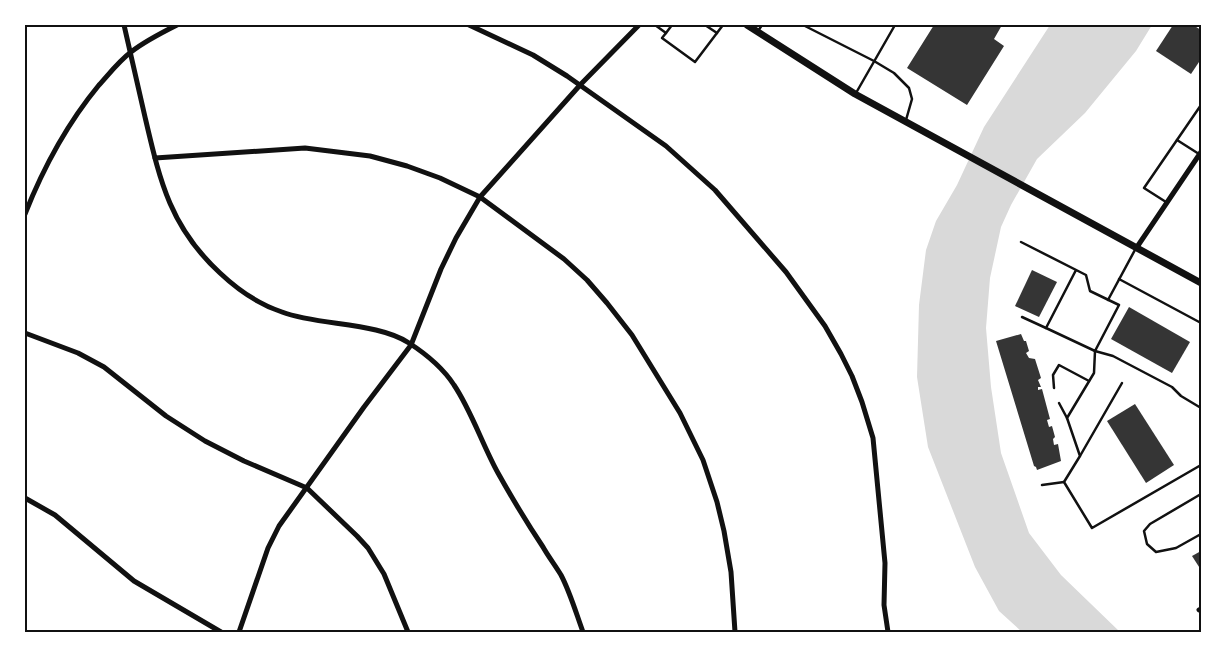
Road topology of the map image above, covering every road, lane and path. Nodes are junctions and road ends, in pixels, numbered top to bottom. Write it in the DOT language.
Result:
graph roads {
  1 [pos="124,25"];
  2 [pos="177,25"];
  3 [pos="469,25"];
  4 [pos="639,25"];
  5 [pos="655,25"];
  6 [pos="672,25"];
  7 [pos="706,25"];
  8 [pos="723,25"];
  9 [pos="747,25"];
  10 [pos="762,25"];
  11 [pos="803,25"];
  12 [pos="895,25"];
  13 [pos="666,32"];
  14 [pos="757,32"];
  15 [pos="717,33"];
  16 [pos="130,53"];
  17 [pos="874,61"];
  18 [pos="581,84"];
  19 [pos="855,94"];
  20 [pos="1201,105"];
  21 [pos="906,122"];
  22 [pos="1177,140"];
  23 [pos="1200,153"];
  24 [pos="155,158"];
  25 [pos="480,197"];
  26 [pos="1167,202"];
  27 [pos="25,214"];
  28 [pos="1021,242"];
  29 [pos="1137,247"];
  30 [pos="1076,270"];
  31 [pos="1119,279"];
  32 [pos="1201,283"];
  33 [pos="1108,300"];
  34 [pos="1022,317"];
  35 [pos="1201,323"];
  36 [pos="1046,328"];
  37 [pos="25,333"];
  38 [pos="412,345"];
  39 [pos="1095,351"];
  40 [pos="1089,382"];
  41 [pos="1122,383"];
  42 [pos="1054,388"];
  43 [pos="1059,403"];
  44 [pos="1201,408"];
  45 [pos="1066,418"];
  46 [pos="1080,456"];
  47 [pos="1201,464"];
  48 [pos="1064,482"];
  49 [pos="1042,484"];
  50 [pos="307,488"];
  51 [pos="1201,494"];
  52 [pos="25,498"];
  53 [pos="1201,534"];
  54 [pos="221,632"];
  55 [pos="239,632"];
  56 [pos="408,632"];
  57 [pos="583,632"];
  58 [pos="735,632"];
  59 [pos="888,632"];
  1 -- 16 [label="street"];
  2 -- 16 [label="street"];
  3 -- 18 [label="street"];
  4 -- 18 [label="street"];
  5 -- 13 [label="lane"];
  6 -- 13 [label="lane"];
  7 -- 15 [label="lane"];
  8 -- 15 [label="lane"];
  9 -- 14 [label="main road"];
  10 -- 14 [label="lane"];
  11 -- 17 [label="lane"];
  12 -- 17 [label="lane"];
  13 -- 15 [label="lane"];
  14 -- 19 [label="main road"];
  16 -- 24 [label="street"];
  16 -- 27 [label="street"];
  17 -- 19 [label="lane"];
  17 -- 21 [label="lane"];
  18 -- 25 [label="street"];
  18 -- 59 [label="street"];
  19 -- 21 [label="main road"];
  20 -- 22 [label="lane"];
  21 -- 29 [label="main road"];
  22 -- 23 [label="lane"];
  22 -- 26 [label="lane"];
  23 -- 26 [label="street"];
  24 -- 25 [label="street"];
  24 -- 38 [label="street"];
  25 -- 38 [label="street"];
  25 -- 58 [label="street"];
  26 -- 29 [label="street"];
  28 -- 30 [label="lane"];
  29 -- 31 [label="lane"];
  29 -- 32 [label="main road"];
  30 -- 33 [label="lane"];
  30 -- 36 [label="lane"];
  31 -- 33 [label="lane"];
  31 -- 35 [label="lane"];
  33 -- 39 [label="lane"];
  34 -- 36 [label="lane"];
  36 -- 39 [label="lane"];
  37 -- 50 [label="street"];
  38 -- 50 [label="street"];
  38 -- 57 [label="street"];
  39 -- 40 [label="lane"];
  39 -- 44 [label="lane"];
  40 -- 42 [label="lane"];
  40 -- 45 [label="lane"];
  41 -- 46 [label="lane"];
  43 -- 45 [label="lane"];
  45 -- 46 [label="lane"];
  46 -- 48 [label="lane"];
  47 -- 48 [label="lane"];
  48 -- 49 [label="lane"];
  50 -- 55 [label="street"];
  50 -- 56 [label="street"];
  51 -- 53 [label="lane"];
  52 -- 54 [label="street"];
}
